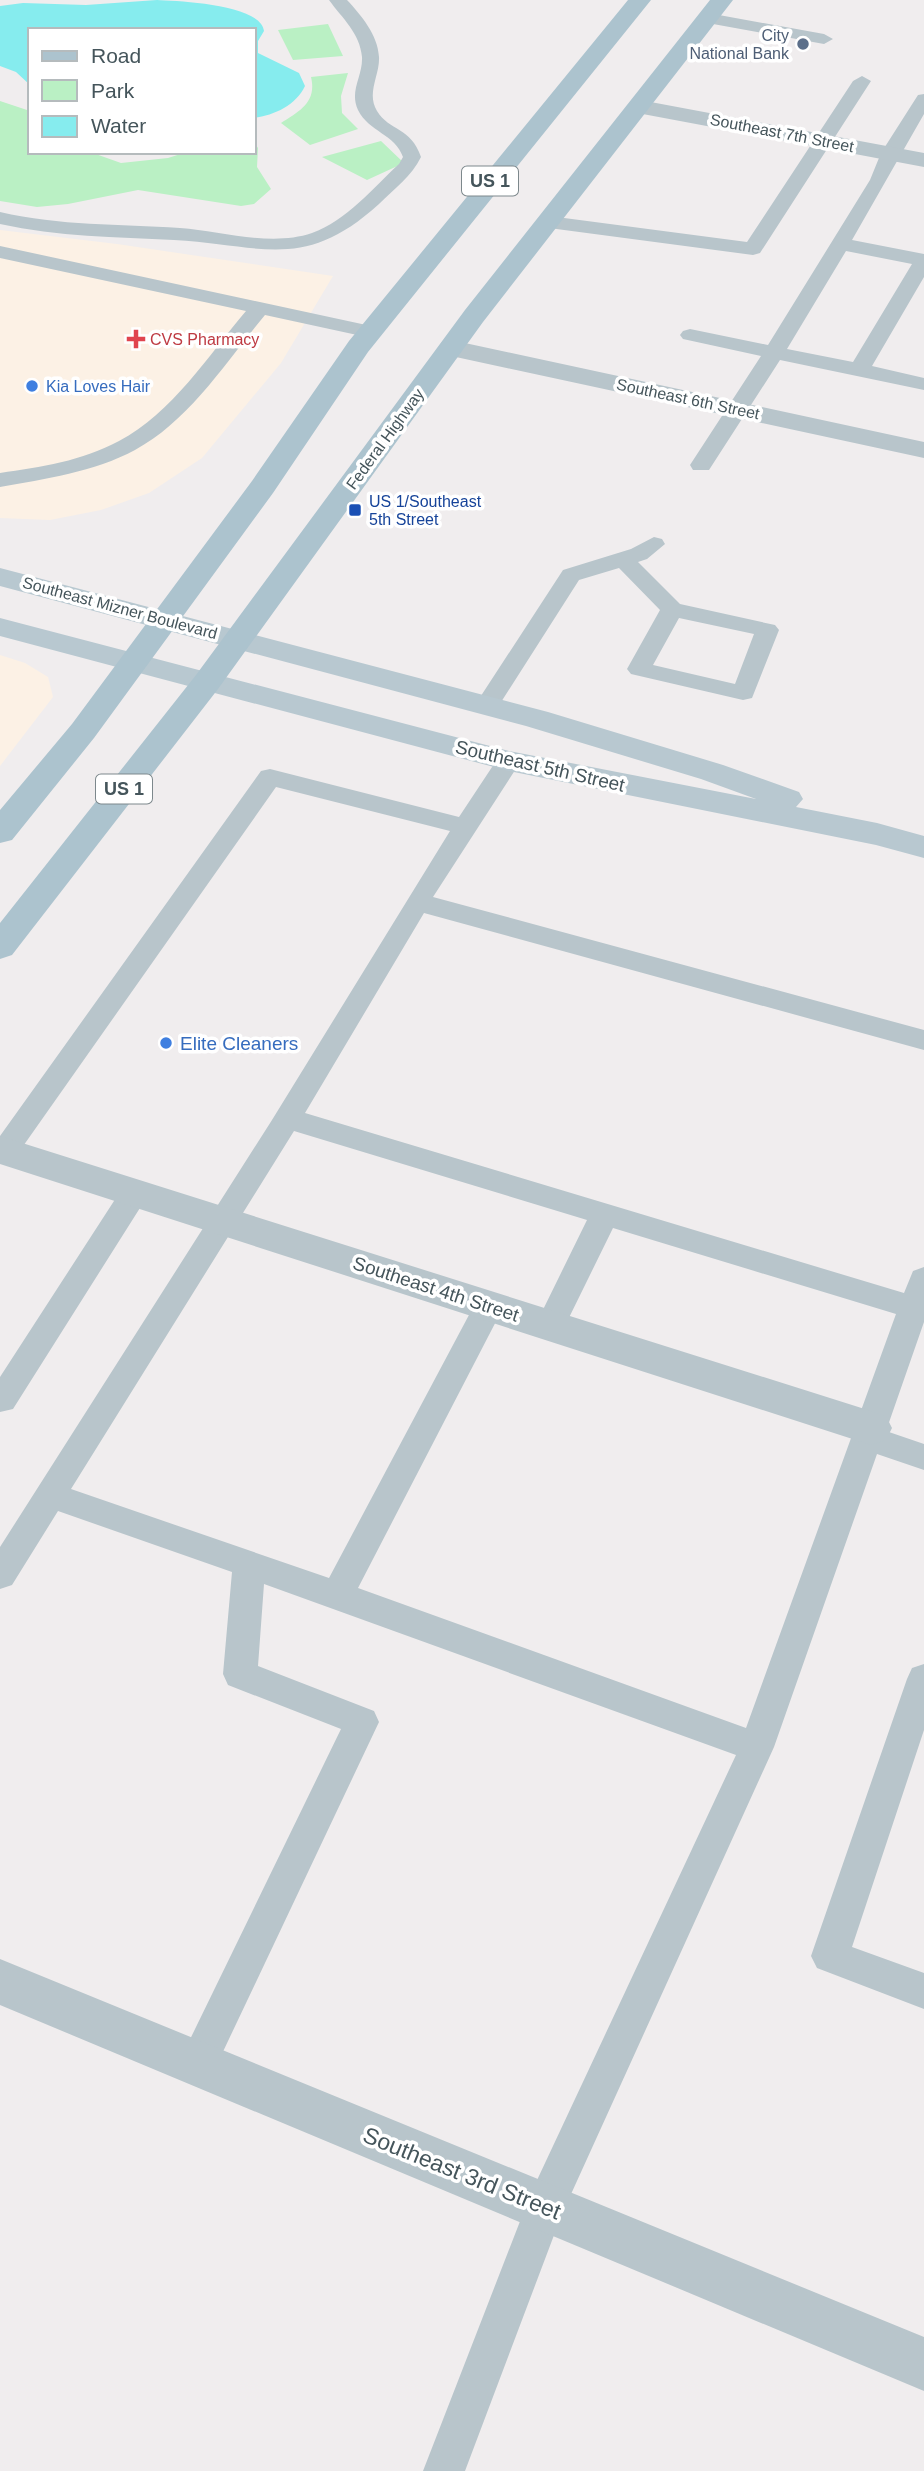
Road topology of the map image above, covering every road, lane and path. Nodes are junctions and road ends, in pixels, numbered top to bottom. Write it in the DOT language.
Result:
graph roads {
  1 [pos="338,0"];
  2 [pos="640,0"];
  3 [pos="715,9"];
  4 [pos="824,39"];
  5 [pos="862,81"];
  6 [pos="924,99"];
  7 [pos="640,107"];
  8 [pos="824,141"];
  9 [pos="890,153"];
  10 [pos="924,160"];
  11 [pos="0,218"];
  12 [pos="549,222"];
  13 [pos="840,244"];
  14 [pos="0,252"];
  15 [pos="924,260"];
  16 [pos="259,309"];
  17 [pos="371,332"];
  18 [pos="690,335"];
  19 [pos="451,348"];
  20 [pos="774,353"];
  21 [pos="859,370"];
  22 [pos="924,384"];
  23 [pos="739,411"];
  24 [pos="924,449"];
  25 [pos="701,465"];
  26 [pos="0,480"];
  27 [pos="654,544"];
  28 [pos="623,559"];
  29 [pos="0,577"];
  30 [pos="672,609"];
  31 [pos="165,620"];
  32 [pos="0,627"];
  33 [pos="239,639"];
  34 [pos="133,664"];
  35 [pos="207,682"];
  36 [pos="487,705"];
  37 [pos="537,719"];
  38 [pos="509,761"];
  39 [pos="465,827"];
  40 [pos="0,832"];
  41 [pos="877,835"];
  42 [pos="924,847"];
  43 [pos="417,902"];
  44 [pos="0,947"];
  45 [pos="924,1040"];
  46 [pos="287,1118"];
  47 [pos="2,1151"];
  48 [pos="135,1192"];
  49 [pos="605,1214"];
  50 [pos="223,1220"];
  51 [pos="918,1293"];
  52 [pos="489,1306"];
  53 [pos="550,1326"];
  54 [pos="2,1400"];
  55 [pos="869,1433"];
  56 [pos="924,1457"];
  57 [pos="50,1495"];
  58 [pos="249,1564"];
  59 [pos="0,1575"];
  60 [pos="337,1595"];
  61 [pos="924,1679"];
  62 [pos="757,1747"];
  63 [pos="0,1982"];
  64 [pos="924,1991"];
  65 [pos="197,2064"];
  66 [pos="545,2207"];
  67 [pos="924,2364"];
  68 [pos="444,2471"];
  1 -- 11 [label="lane"];
  2 -- 17 [label="main road, US 1"];
  3 -- 4 [label="lane"];
  3 -- 7 [label="main road, Federal Highway / US 1"];
  5 -- 8 [label="lane"];
  6 -- 9 [label="lane"];
  7 -- 8 [label="street, Southeast 7th Street"];
  7 -- 12 [label="main road, Federal Highway / US 1"];
  8 -- 9 [label="street, Southeast 7th Street"];
  8 -- 12 [label="lane"];
  9 -- 10 [label="street, Southeast 7th Street"];
  9 -- 13 [label="lane"];
  12 -- 19 [label="main road, Federal Highway / US 1"];
  13 -- 15 [label="lane"];
  13 -- 20 [label="lane"];
  14 -- 16 [label="lane"];
  15 -- 21 [label="lane"];
  16 -- 17 [label="lane"];
  16 -- 26 [label="lane"];
  17 -- 31 [label="main road, US 1"];
  18 -- 20 [label="lane"];
  19 -- 23 [label="street, Southeast 6th Street"];
  19 -- 33 [label="main road, Federal Highway / US 1"];
  20 -- 21 [label="lane"];
  20 -- 23 [label="lane"];
  21 -- 22 [label="lane"];
  23 -- 24 [label="street, Southeast 6th Street"];
  23 -- 25 [label="lane"];
  27 -- 28 [label="lane"];
  28 -- 30 [label="lane"];
  28 -- 36 [label="lane"];
  29 -- 31 [label="main road, Southeast Mizner Boulevard"];
  30 -- 30 [label="lane"];
  31 -- 33 [label="main road, Southeast Mizner Boulevard"];
  31 -- 34 [label="main road, US 1"];
  32 -- 34 [label="main road"];
  33 -- 35 [label="main road, Federal Highway / US 1"];
  33 -- 36 [label="main road, Southeast 5th Street"];
  34 -- 35 [label="main road"];
  34 -- 40 [label="main road, US 1"];
  35 -- 38 [label="main road, Southeast 5th Street"];
  35 -- 44 [label="main road, Federal Highway / US 1"];
  36 -- 37 [label="main road, Southeast 5th Street"];
  37 -- 38 [label="main road"];
  37 -- 41 [label="main road, Southeast 5th Street"];
  38 -- 39 [label="lane"];
  38 -- 41 [label="main road, Southeast 5th Street"];
  39 -- 43 [label="lane"];
  39 -- 47 [label="lane"];
  41 -- 42 [label="main road, Southeast 5th Street"];
  43 -- 45 [label="lane"];
  43 -- 46 [label="lane"];
  46 -- 49 [label="lane"];
  46 -- 50 [label="lane"];
  47 -- 48 [label="street, Southeast 4th Street"];
  48 -- 50 [label="street, Southeast 4th Street"];
  48 -- 54 [label="lane"];
  49 -- 51 [label="lane"];
  49 -- 53 [label="lane"];
  50 -- 52 [label="street, Southeast 4th Street"];
  50 -- 57 [label="lane"];
  51 -- 55 [label="lane"];
  52 -- 53 [label="street, Southeast 4th Street"];
  52 -- 60 [label="lane"];
  53 -- 55 [label="street, Southeast 4th Street"];
  55 -- 56 [label="lane"];
  55 -- 62 [label="lane"];
  57 -- 58 [label="lane"];
  57 -- 59 [label="lane"];
  58 -- 60 [label="lane"];
  58 -- 65 [label="lane"];
  60 -- 62 [label="lane"];
  61 -- 64 [label="lane"];
  62 -- 66 [label="lane"];
  63 -- 65 [label="street, Southeast 3rd Street"];
  65 -- 66 [label="street, Southeast 3rd Street"];
  66 -- 67 [label="street, Southeast 3rd Street"];
  66 -- 68 [label="lane"];
}
